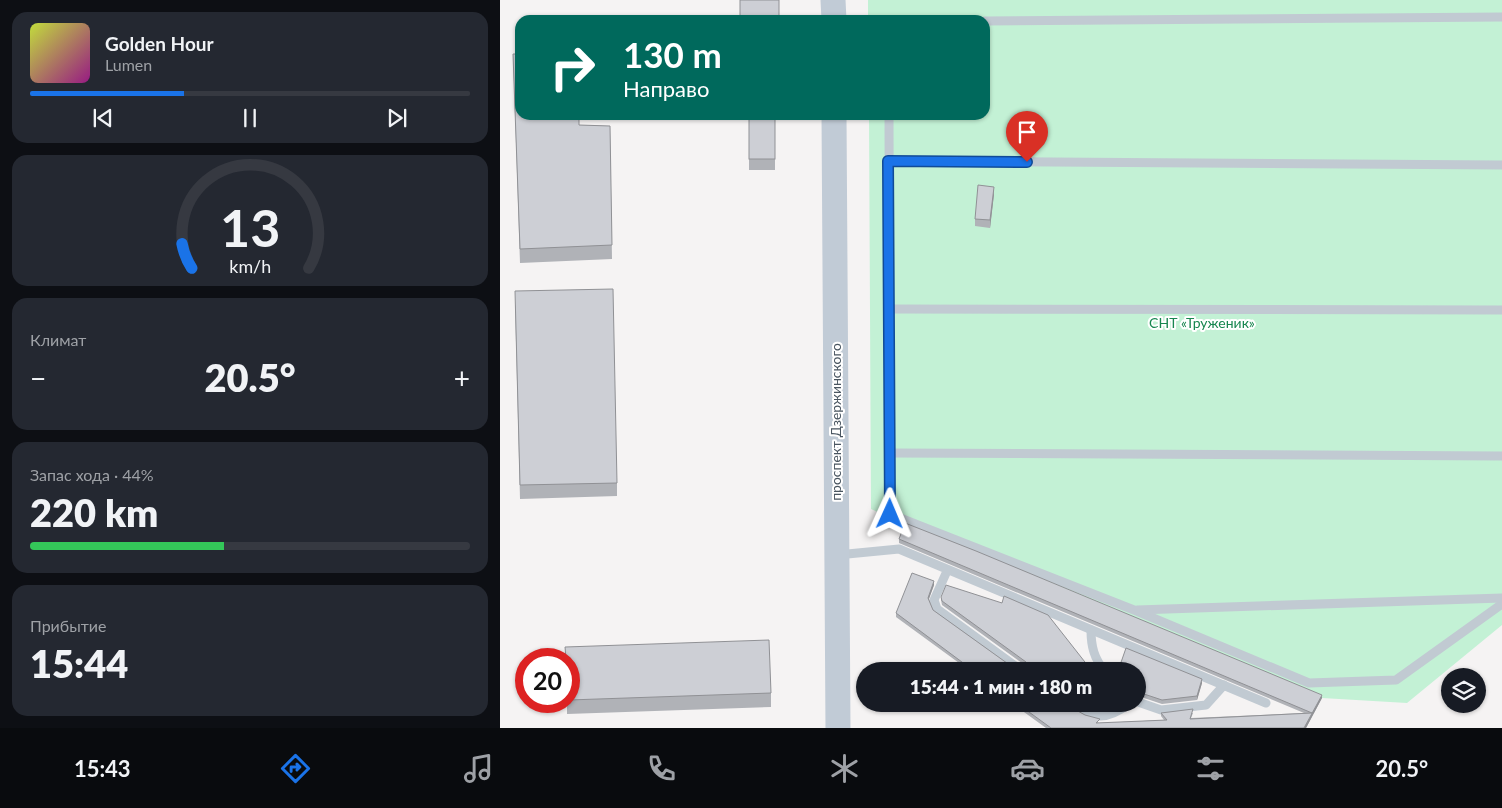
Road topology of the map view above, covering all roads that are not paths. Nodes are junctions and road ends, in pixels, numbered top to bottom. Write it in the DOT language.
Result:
graph roads {
  1 [pos="834,0"];
  2 [pos="834,15"];
  3 [pos="1502,17"];
  4 [pos="990,21"];
  5 [pos="834,120"];
  6 [pos="889,120"];
  7 [pos="888,161"];
  8 [pos="1502,165"];
  9 [pos="889,309"];
  10 [pos="1502,310"];
  11 [pos="891,453"];
  12 [pos="1502,456"];
  13 [pos="837,555"];
  14 [pos="947,571"];
  15 [pos="1502,598"];
  16 [pos="1502,604"];
  17 [pos="1134,610"];
  18 [pos="1091,630"];
  19 [pos="1010,662"];
  20 [pos="1098,662"];
  21 [pos="1224,685"];
  22 [pos="1266,703"];
  23 [pos="1146,705"];
  24 [pos="1087,712"];
  25 [pos="1119,712"];
  26 [pos="838,728"];
  1 -- 2 [label="main road"];
  3 -- 4 [label="lane"];
  5 -- 13 [label="main road, проспект Дзержинского"];
  6 -- 7 [label="lane"];
  7 -- 8 [label="lane"];
  7 -- 9 [label="lane"];
  9 -- 10 [label="lane"];
  9 -- 11 [label="lane"];
  11 -- 12 [label="lane"];
  11 -- 17 [label="lane"];
  13 -- 14 [label="lane"];
  13 -- 26 [label="main road, проспект Дзержинского"];
  14 -- 18 [label="lane"];
  14 -- 19 [label="lane"];
  15 -- 17 [label="lane"];
  16 -- 17 [label="lane"];
  18 -- 20 [label="lane"];
  18 -- 21 [label="lane"];
  21 -- 22 [label="lane"];
  21 -- 23 [label="lane"];
  24 -- 25 [label="lane"];
}
